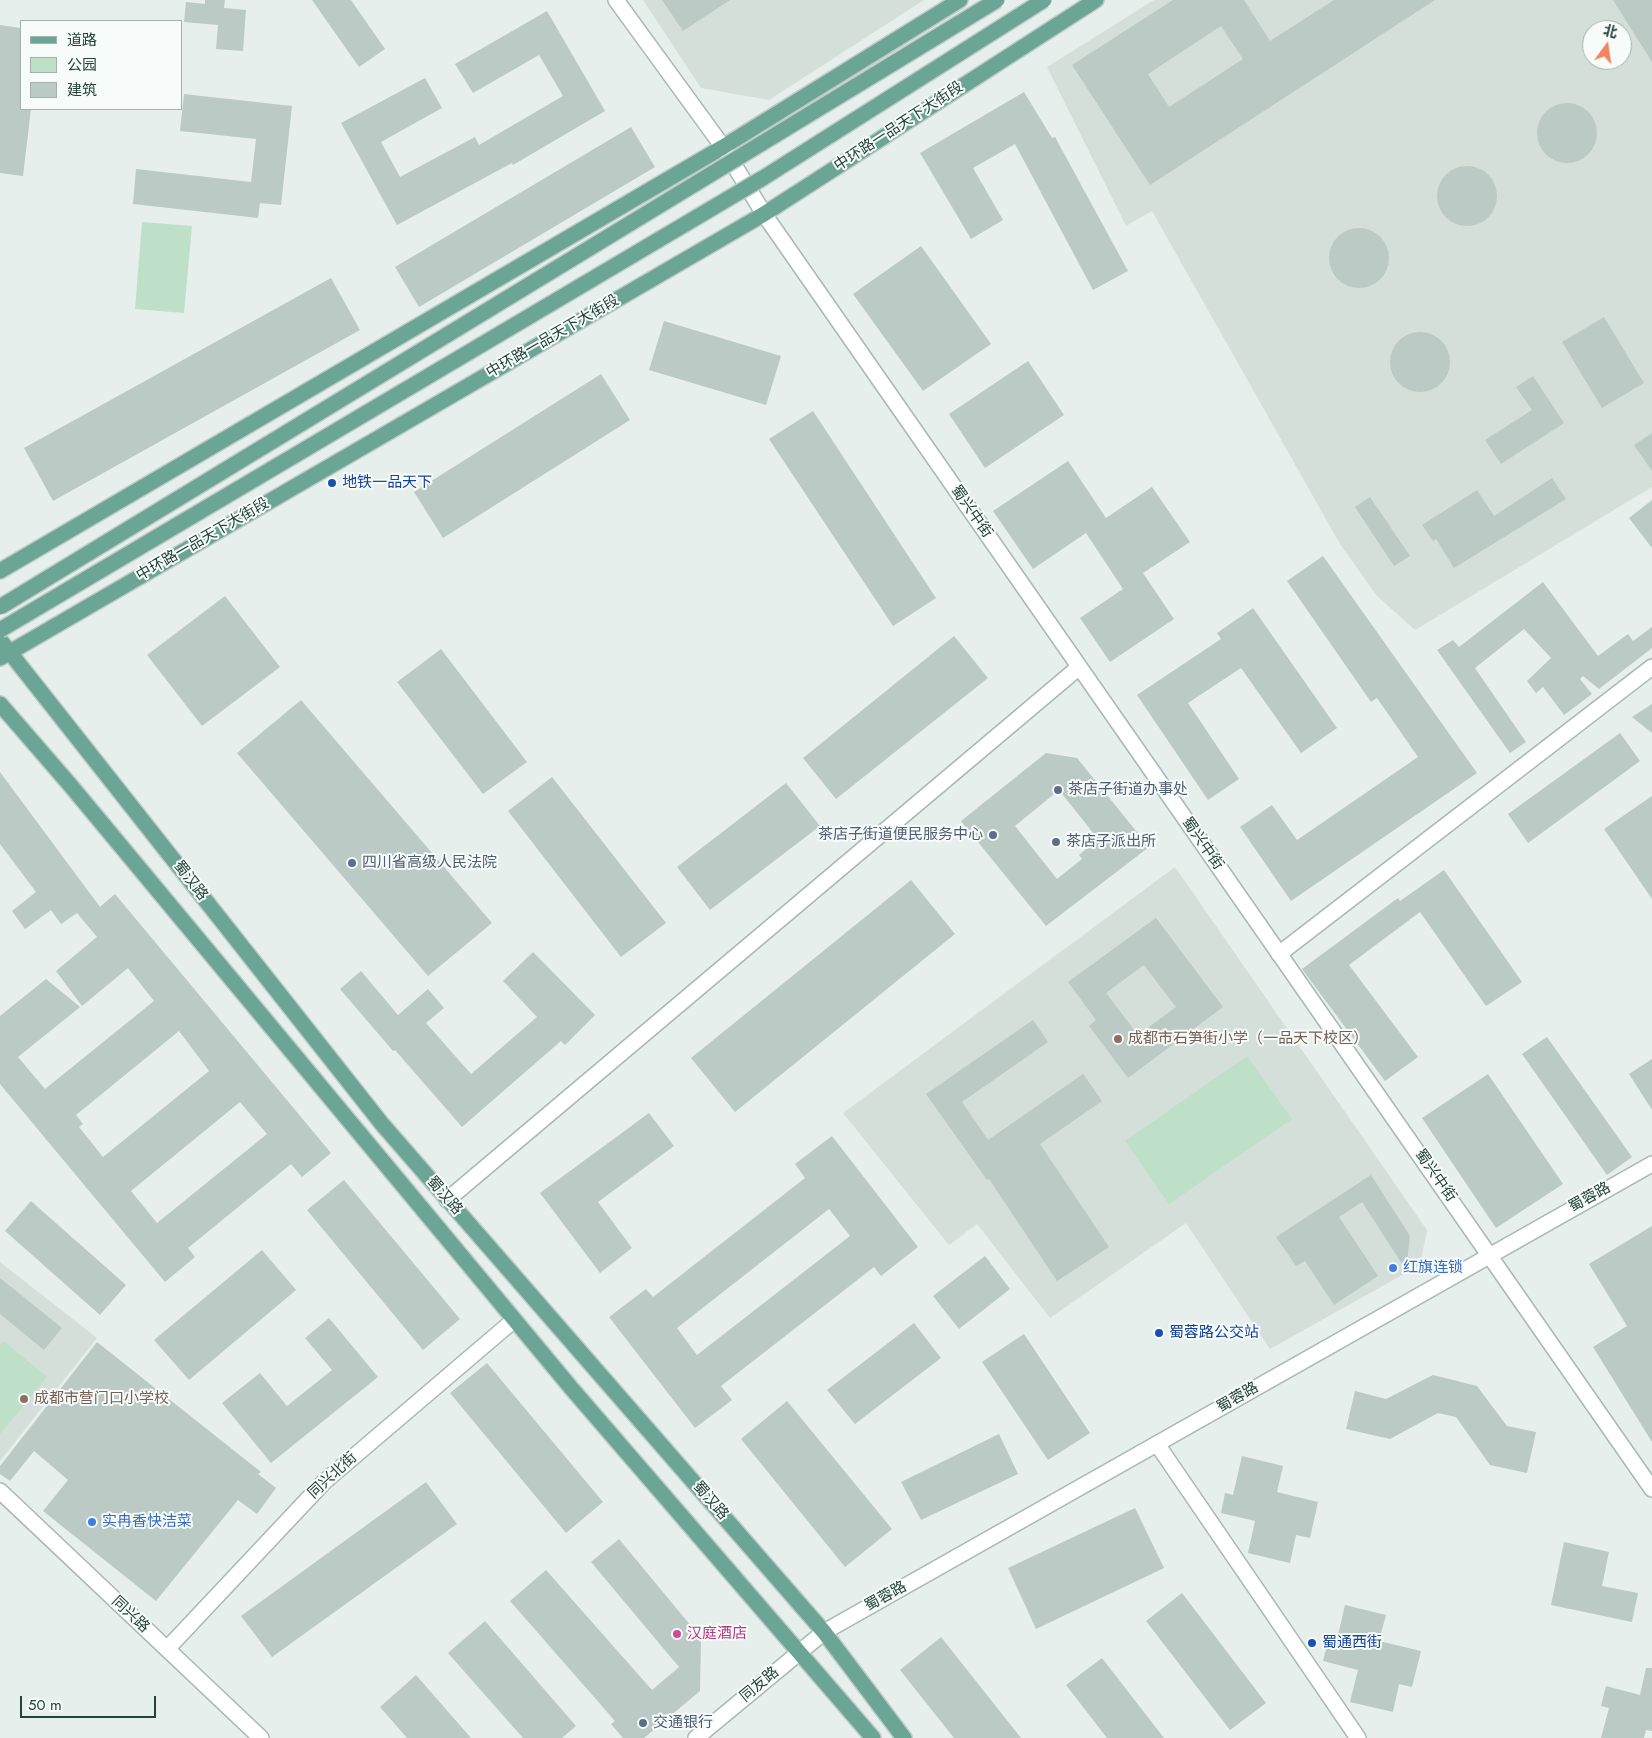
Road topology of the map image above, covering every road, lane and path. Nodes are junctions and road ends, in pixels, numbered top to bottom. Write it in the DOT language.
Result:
graph roads {
  1 [pos="616,0"];
  2 [pos="960,0"];
  3 [pos="997,0"];
  4 [pos="1044,0"];
  5 [pos="1096,0"];
  6 [pos="723,147"];
  7 [pos="764,214"];
  8 [pos="0,570"];
  9 [pos="0,607"];
  10 [pos="0,630"];
  11 [pos="3,650"];
  12 [pos="1652,667"];
  13 [pos="1078,668"];
  14 [pos="0,704"];
  15 [pos="1279,954"];
  16 [pos="1652,1164"];
  17 [pos="447,1200"];
  18 [pos="1490,1255"];
  19 [pos="514,1320"];
  20 [pos="1157,1444"];
  21 [pos="1652,1489"];
  22 [pos="0,1491"];
  23 [pos="824,1632"];
  24 [pos="166,1649"];
  25 [pos="799,1653"];
  26 [pos="261,1738"];
  27 [pos="696,1738"];
  28 [pos="873,1738"];
  29 [pos="904,1738"];
  30 [pos="1358,1738"];
  1 -- 6 [label="street, 蜀兴中街"];
  2 -- 6 [label="main road"];
  3 -- 9 [label="main road, bridge"];
  4 -- 10 [label="main road, bridge"];
  5 -- 7 [label="main road, 中环路一品天下大街段"];
  6 -- 7 [label="street, 蜀兴中街"];
  6 -- 8 [label="main road"];
  7 -- 11 [label="main road, 中环路一品天下大街段"];
  7 -- 13 [label="street, 蜀兴中街"];
  11 -- 17 [label="main road, 蜀汉路"];
  12 -- 15 [label="street"];
  13 -- 15 [label="street, 蜀兴中街"];
  13 -- 17 [label="street"];
  14 -- 19 [label="main road, 蜀汉路"];
  15 -- 18 [label="street, 蜀兴中街"];
  16 -- 18 [label="street, 蜀蓉路"];
  17 -- 23 [label="main road, 蜀汉路"];
  18 -- 20 [label="street, 蜀蓉路"];
  18 -- 21 [label="street, 蜀兴中街"];
  19 -- 24 [label="street, 同兴北街"];
  19 -- 25 [label="main road, 蜀汉路"];
  20 -- 23 [label="street, 蜀蓉路"];
  20 -- 30 [label="street"];
  22 -- 24 [label="street, 同兴路"];
  23 -- 25 [label="street, 同友路"];
  23 -- 29 [label="main road, 蜀汉路"];
  24 -- 26 [label="street, 同兴路"];
  25 -- 27 [label="street, 同友路"];
  25 -- 28 [label="main road, 蜀汉路"];
}
